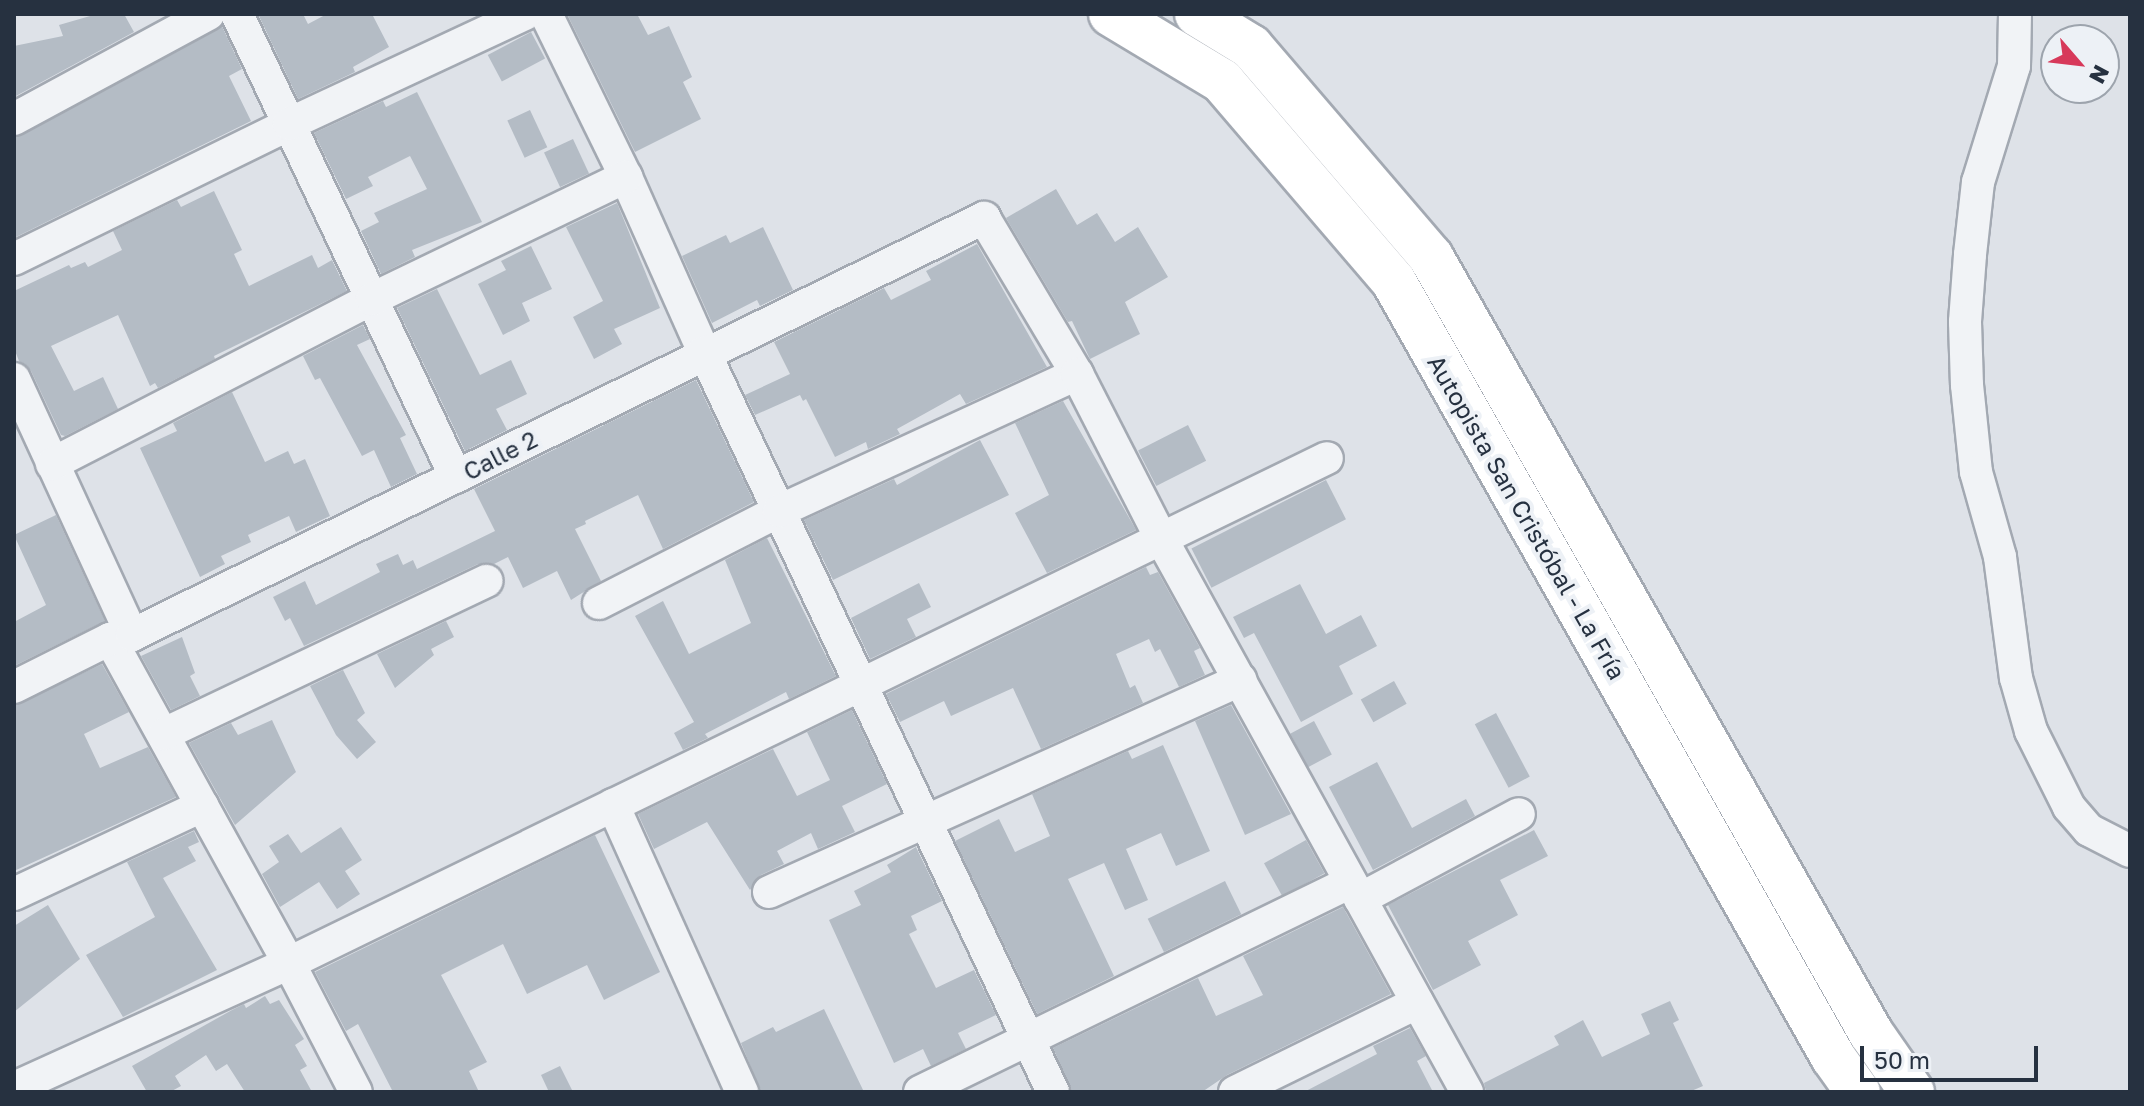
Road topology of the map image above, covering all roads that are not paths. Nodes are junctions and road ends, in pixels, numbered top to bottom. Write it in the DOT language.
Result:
graph roads {
  1 [pos="208,14"];
  2 [pos="237,14"];
  3 [pos="525,14"];
  4 [pos="546,14"];
  5 [pos="1111,14"];
  6 [pos="1197,14"];
  7 [pos="2015,14"];
  8 [pos="14,119"];
  9 [pos="289,124"];
  10 [pos="626,177"];
  11 [pos="14,259"];
  12 [pos="372,299"];
  13 [pos="704,352"];
  14 [pos="1077,374"];
  15 [pos="14,379"];
  16 [pos="1327,458"];
  17 [pos="52,464"];
  18 [pos="456,477"];
  19 [pos="779,511"];
  20 [pos="1162,540"];
  21 [pos="486,581"];
  22 [pos="599,603"];
  23 [pos="121,637"];
  24 [pos="1240,680"];
  25 [pos="861,685"];
  26 [pos="14,687"];
  27 [pos="164,734"];
  28 [pos="613,805"];
  29 [pos="202,806"];
  30 [pos="1519,814"];
  31 [pos="925,822"];
  32 [pos="2130,851"];
  33 [pos="1355,890"];
  34 [pos="769,892"];
  35 [pos="14,894"];
  36 [pos="289,963"];
  37 [pos="1417,1003"];
  38 [pos="1028,1039"];
  39 [pos="19,1082"];
  40 [pos="356,1092"];
  41 [pos="742,1092"];
  42 [pos="920,1092"];
  43 [pos="1053,1092"];
  44 [pos="1235,1092"];
  45 [pos="1467,1092"];
  46 [pos="1858,1092"];
  47 [pos="1912,1092"];
  1 -- 8 [label="street"];
  2 -- 9 [label="street"];
  3 -- 9 [label="street"];
  4 -- 10 [label="street"];
  5 -- 46 [label="highway, Autopista San Cristóbal - La Fría"];
  6 -- 47 [label="highway, Autopista San Cristóbal - La Fría"];
  7 -- 32 [label="street"];
  9 -- 11 [label="street"];
  9 -- 12 [label="street"];
  10 -- 12 [label="street"];
  10 -- 13 [label="street"];
  12 -- 17 [label="street"];
  12 -- 18 [label="street"];
  13 -- 14 [label="street, Calle 2"];
  13 -- 18 [label="street, Calle 2"];
  13 -- 19 [label="street"];
  14 -- 19 [label="street"];
  14 -- 20 [label="street"];
  15 -- 17 [label="street"];
  16 -- 20 [label="street"];
  17 -- 23 [label="street"];
  18 -- 23 [label="street, Calle 2"];
  19 -- 22 [label="street"];
  19 -- 25 [label="street"];
  20 -- 24 [label="street"];
  20 -- 25 [label="street"];
  21 -- 27 [label="street"];
  23 -- 26 [label="street, Calle 2"];
  23 -- 27 [label="street"];
  24 -- 31 [label="street"];
  24 -- 33 [label="street"];
  25 -- 28 [label="street"];
  25 -- 31 [label="street"];
  27 -- 29 [label="street"];
  28 -- 36 [label="street"];
  28 -- 41 [label="street"];
  29 -- 35 [label="street"];
  29 -- 36 [label="street"];
  30 -- 33 [label="street"];
  31 -- 34 [label="street"];
  31 -- 38 [label="street"];
  33 -- 37 [label="street"];
  33 -- 38 [label="street"];
  36 -- 39 [label="street"];
  36 -- 40 [label="street"];
  37 -- 44 [label="street"];
  37 -- 45 [label="street"];
  38 -- 42 [label="street"];
  38 -- 43 [label="street"];
}
